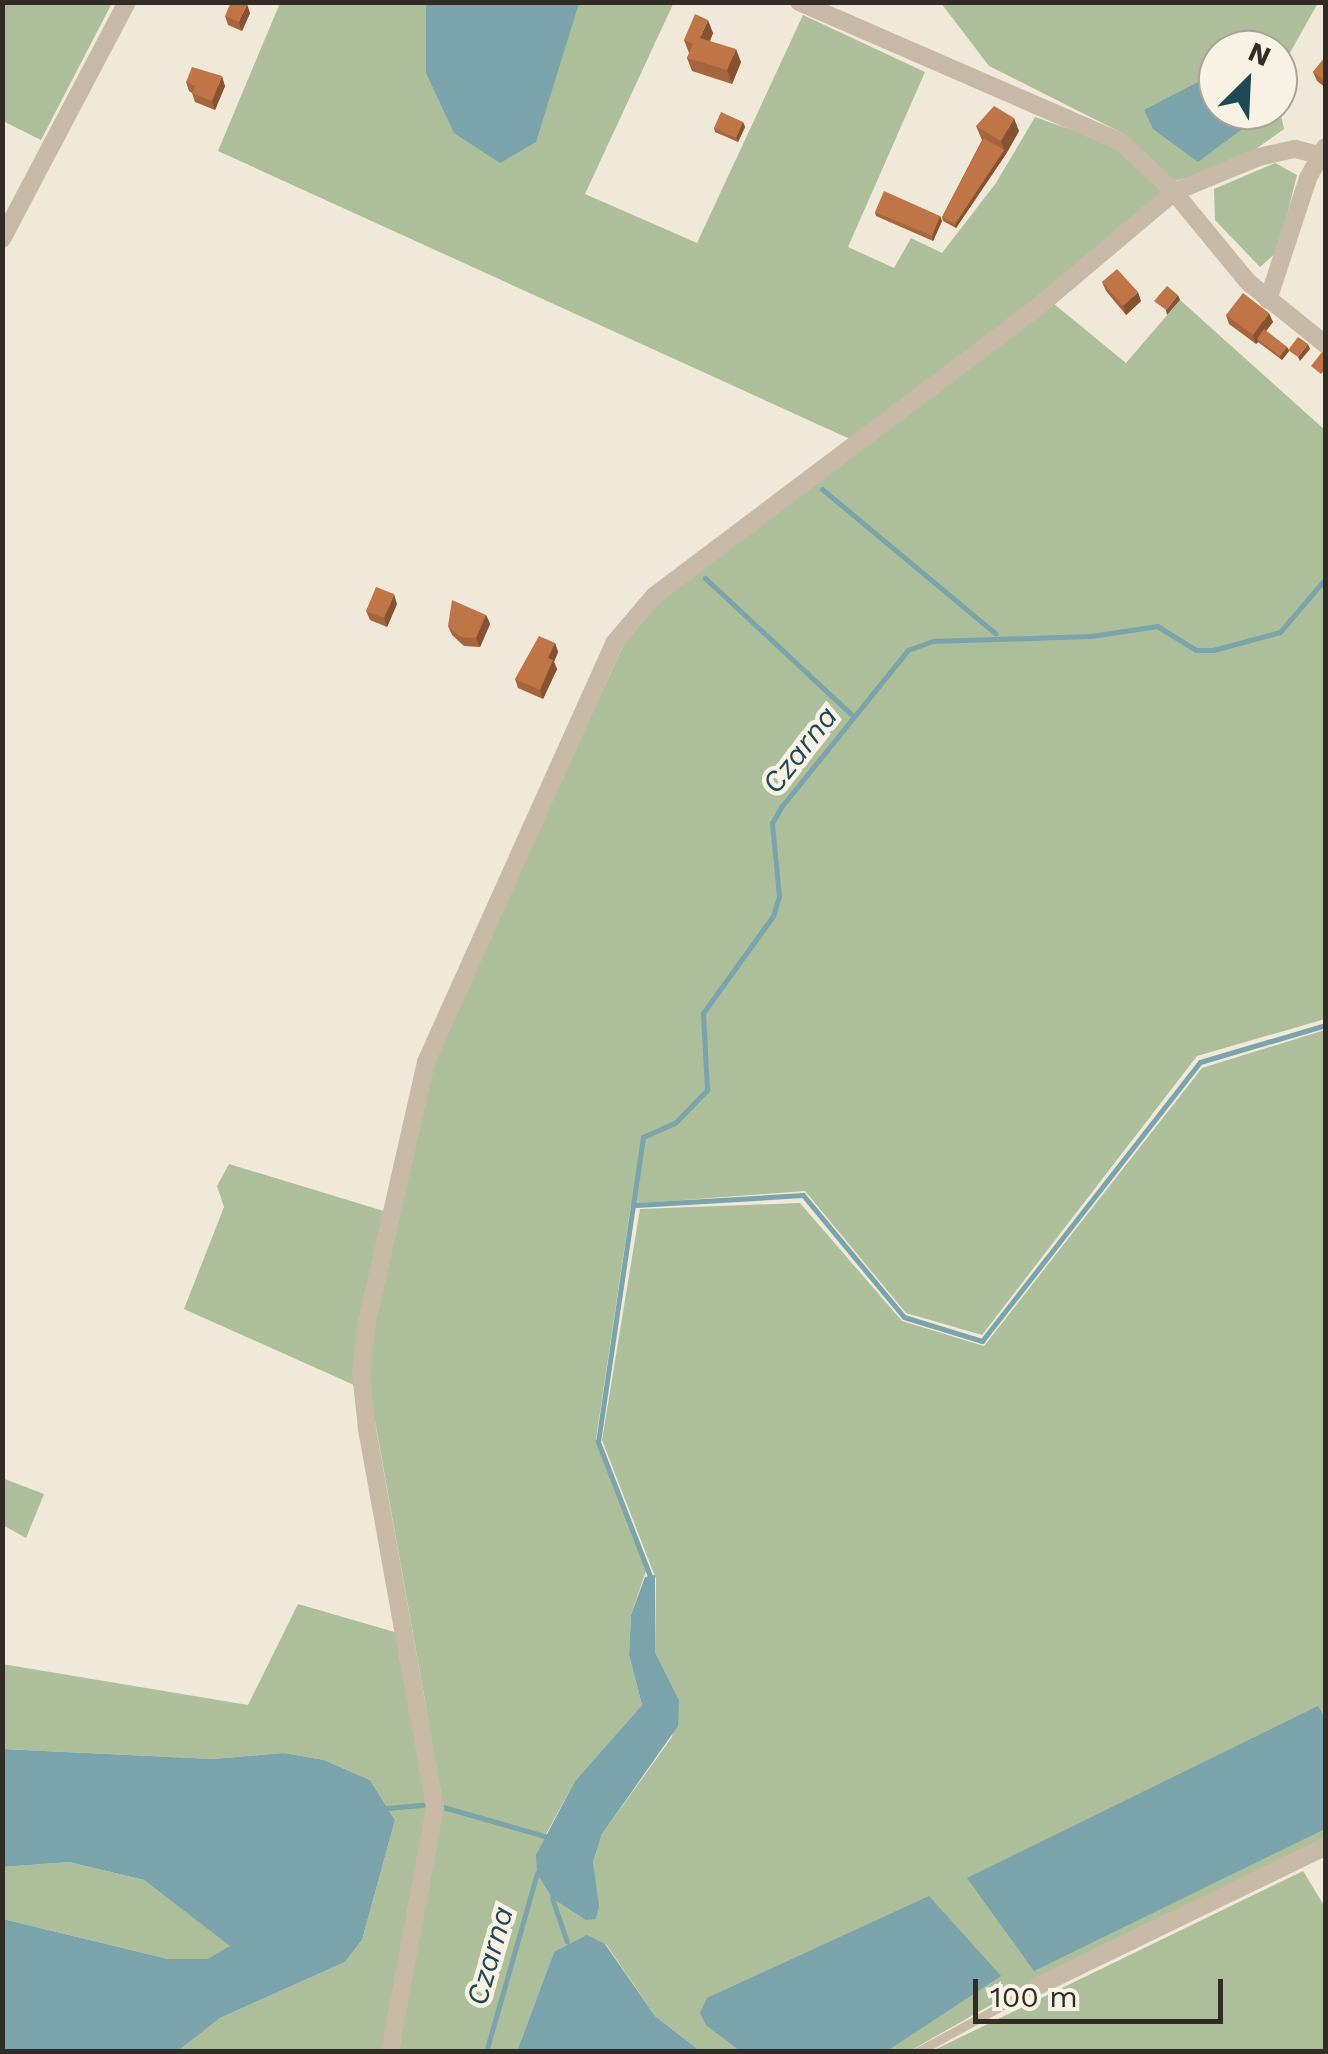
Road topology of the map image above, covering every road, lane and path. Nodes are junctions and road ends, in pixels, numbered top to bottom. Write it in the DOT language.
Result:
graph roads {
  1 [pos="127,2"];
  2 [pos="799,2"];
  3 [pos="1322,151"];
  4 [pos="1174,192"];
  5 [pos="2,239"];
  6 [pos="1268,300"];
  7 [pos="1326,346"];
  8 [pos="1326,1846"];
  9 [pos="1036,1987"];
  10 [pos="390,2052"];
  11 [pos="918,2052"];
  1 -- 5 [label="street"];
  2 -- 4 [label="street"];
  3 -- 4 [label="street"];
  3 -- 6 [label="street"];
  4 -- 6 [label="street"];
  4 -- 10 [label="street"];
  6 -- 7 [label="street"];
  8 -- 9 [label="street"];
  9 -- 11 [label="lane"];
}
